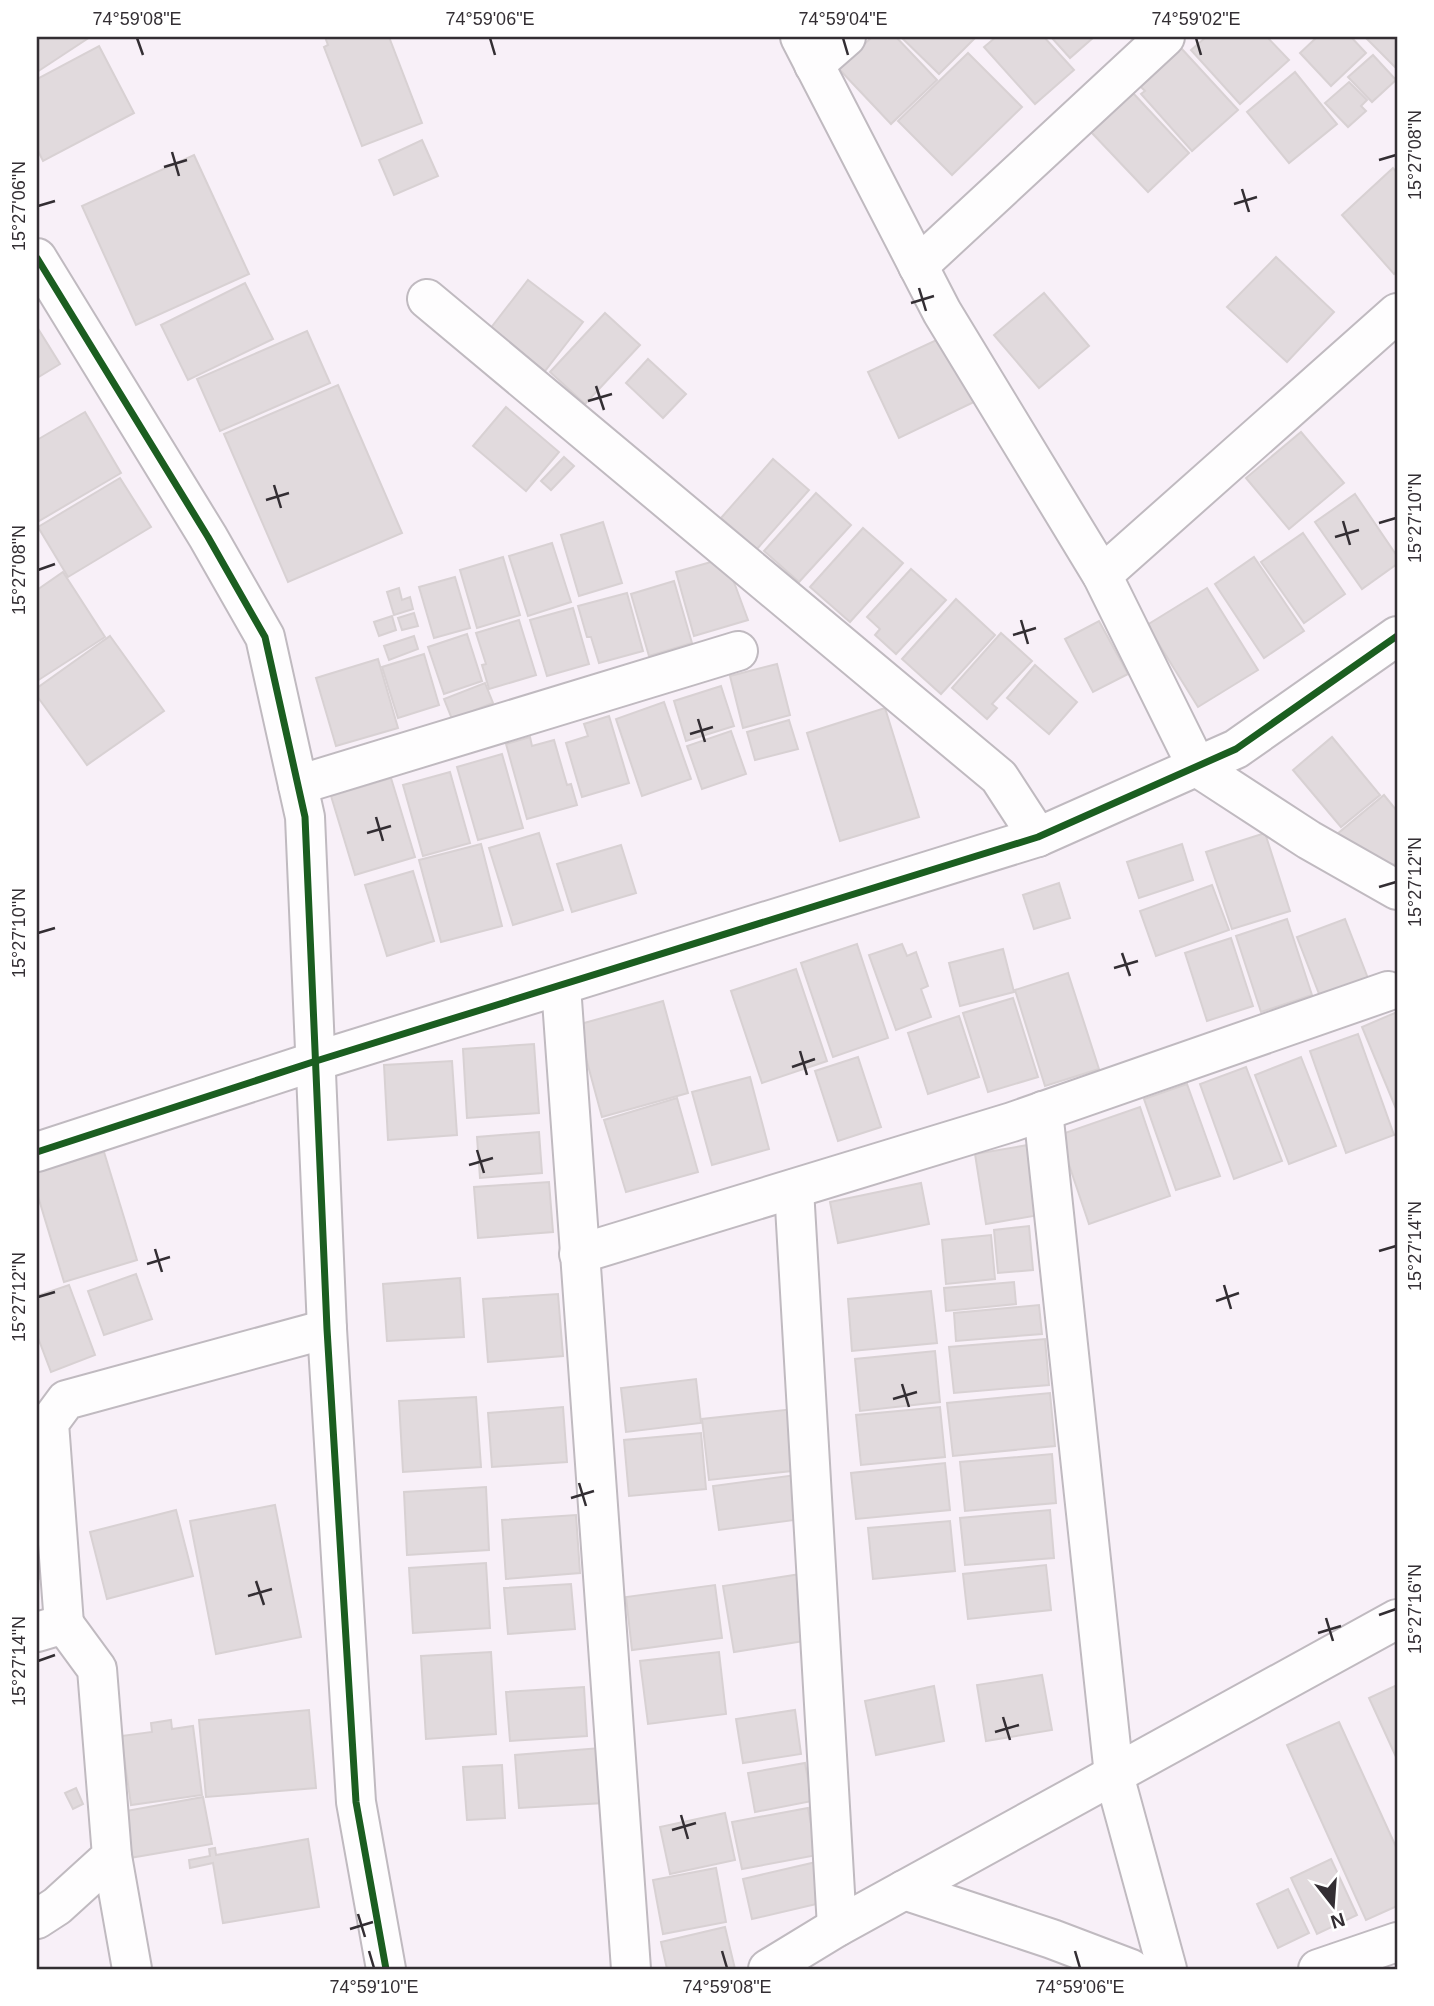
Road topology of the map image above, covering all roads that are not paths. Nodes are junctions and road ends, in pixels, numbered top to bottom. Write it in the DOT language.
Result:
graph roads {
  1 [pos="846,37"];
  2 [pos="1165,37"];
  3 [pos="807,51"];
  4 [pos="37,258"];
  5 [pos="918,266"];
  6 [pos="428,299"];
  7 [pos="1397,313"];
  8 [pos="1102,575"];
  9 [pos="1397,636"];
  10 [pos="738,652"];
  11 [pos="1197,766"];
  12 [pos="298,785"];
  13 [pos="1038,837"];
  14 [pos="1397,890"];
  15 [pos="561,986"];
  16 [pos="1388,991"];
  17 [pos="316,1061"];
  18 [pos="1043,1111"];
  19 [pos="37,1152"];
  20 [pos="794,1189"];
  21 [pos="579,1254"];
  22 [pos="327,1329"];
  23 [pos="1397,1619"];
  24 [pos="51,1628"];
  25 [pos="1114,1775"];
  26 [pos="112,1856"];
  27 [pos="904,1890"];
  28 [pos="37,1919"];
  29 [pos="837,1927"];
  30 [pos="1397,1942"];
  31 [pos="132,1969"];
  32 [pos="386,1969"];
  33 [pos="631,1969"];
  34 [pos="768,1969"];
  35 [pos="1131,1969"];
  36 [pos="1167,1969"];
  37 [pos="1318,1969"];
  1 -- 3 [label="street"];
  2 -- 5 [label="street"];
  3 -- 5 [label="street"];
  4 -- 12 [label="street"];
  5 -- 8 [label="street"];
  6 -- 13 [label="street"];
  7 -- 8 [label="street"];
  8 -- 11 [label="street"];
  9 -- 11 [label="street"];
  10 -- 12 [label="street"];
  11 -- 13 [label="street"];
  11 -- 14 [label="street"];
  12 -- 17 [label="street"];
  13 -- 15 [label="street"];
  15 -- 17 [label="street"];
  15 -- 21 [label="street"];
  16 -- 18 [label="street"];
  17 -- 19 [label="street"];
  17 -- 22 [label="street"];
  18 -- 20 [label="street"];
  18 -- 25 [label="street"];
  20 -- 21 [label="street"];
  20 -- 29 [label="street"];
  21 -- 33 [label="street"];
  22 -- 24 [label="street"];
  22 -- 32 [label="street"];
  23 -- 25 [label="street"];
  24 -- 26 [label="street"];
  25 -- 27 [label="street"];
  25 -- 36 [label="street"];
  26 -- 28 [label="street"];
  26 -- 31 [label="street"];
  27 -- 29 [label="street"];
  27 -- 35 [label="street"];
  29 -- 34 [label="street"];
  30 -- 37 [label="street"];
}
